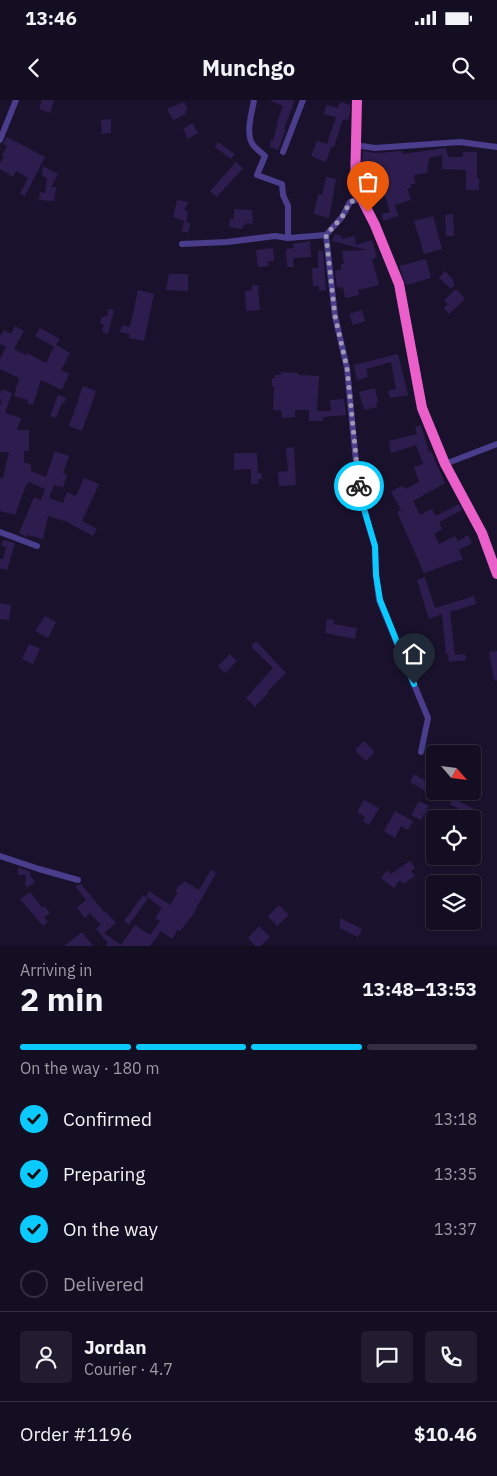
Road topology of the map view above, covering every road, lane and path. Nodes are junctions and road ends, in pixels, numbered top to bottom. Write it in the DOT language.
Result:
graph roads {
  1 [pos="16,100"];
  2 [pos="254,100"];
  3 [pos="303,100"];
  4 [pos="357,100"];
  5 [pos="0,140"];
  6 [pos="355,145"];
  7 [pos="497,147"];
  8 [pos="284,152"];
  9 [pos="361,198"];
  10 [pos="326,235"];
  11 [pos="288,238"];
  12 [pos="182,244"];
  13 [pos="497,444"];
  14 [pos="445,464"];
  15 [pos="0,532"];
  16 [pos="37,546"];
  17 [pos="497,574"];
  18 [pos="421,752"];
  19 [pos="0,856"];
  20 [pos="78,880"];
  1 -- 5 [label="street"];
  2 -- 11 [label="street"];
  3 -- 8 [label="street"];
  4 -- 6 [label="highway"];
  6 -- 7 [label="street"];
  6 -- 9 [label="highway"];
  9 -- 10 [label="street"];
  9 -- 14 [label="highway"];
  10 -- 11 [label="street"];
  10 -- 18 [label="street"];
  11 -- 12 [label="street"];
  13 -- 14 [label="street"];
  14 -- 17 [label="highway"];
  15 -- 16 [label="street"];
  19 -- 20 [label="street"];
}
